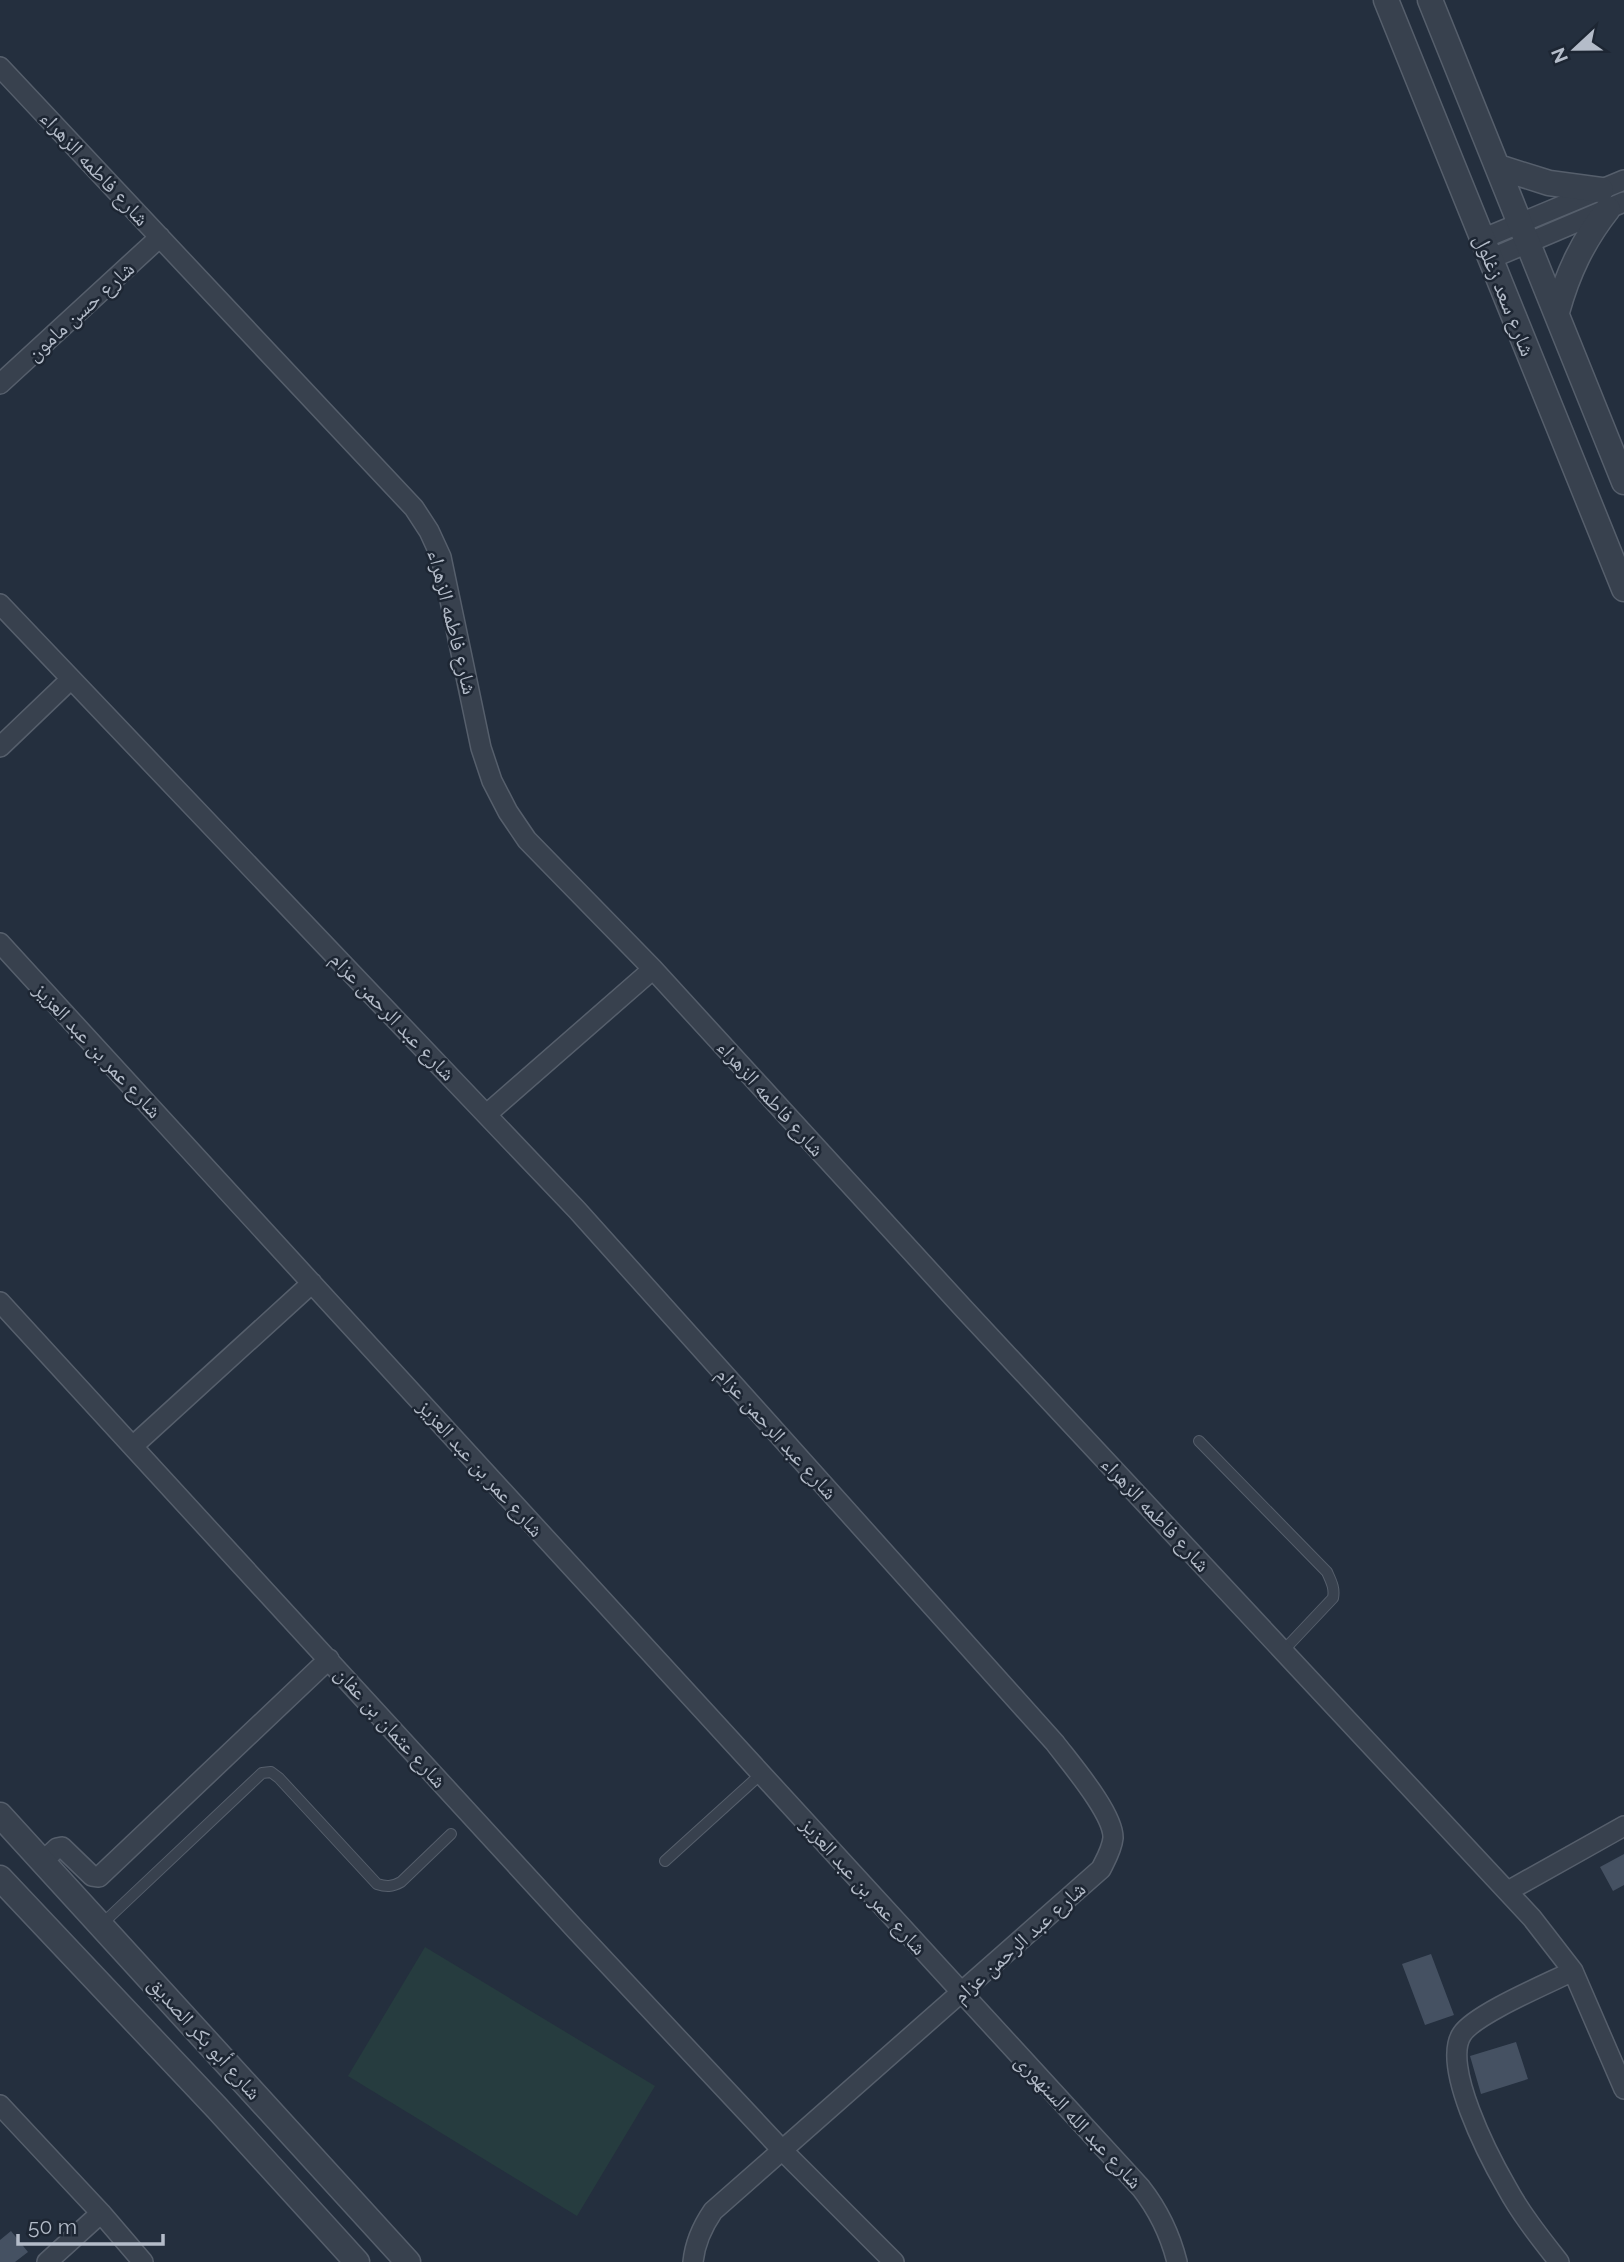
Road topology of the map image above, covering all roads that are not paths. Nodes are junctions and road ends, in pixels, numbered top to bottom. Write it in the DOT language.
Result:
graph roads {
  1 [pos="1386,0"];
  2 [pos="1430,0"];
  3 [pos="0,66"];
  4 [pos="1498,167"];
  5 [pos="1624,180"];
  6 [pos="1611,200"];
  7 [pos="1525,233"];
  8 [pos="160,237"];
  9 [pos="1486,249"];
  10 [pos="1557,312"];
  11 [pos="0,384"];
  12 [pos="1624,482"];
  13 [pos="1624,589"];
  14 [pos="0,604"];
  15 [pos="71,679"];
  16 [pos="0,747"];
  17 [pos="0,943"];
  18 [pos="653,970"];
  19 [pos="487,1114"];
  20 [pos="312,1283"];
  21 [pos="0,1301"];
  22 [pos="1199,1441"];
  23 [pos="133,1446"];
  24 [pos="1283,1651"];
  25 [pos="329,1659"];
  26 [pos="761,1774"];
  27 [pos="0,1815"];
  28 [pos="1624,1826"];
  29 [pos="452,1833"];
  30 [pos="43,1861"];
  31 [pos="665,1861"];
  32 [pos="0,1878"];
  33 [pos="1508,1891"];
  34 [pos="101,1924"];
  35 [pos="1573,1971"];
  36 [pos="961,1993"];
  37 [pos="1624,2090"];
  38 [pos="0,2105"];
  39 [pos="783,2151"];
  40 [pos="101,2213"];
  41 [pos="47,2262"];
  42 [pos="143,2262"];
  43 [pos="357,2262"];
  44 [pos="408,2262"];
  45 [pos="693,2262"];
  46 [pos="894,2262"];
  47 [pos="1177,2262"];
  48 [pos="1559,2262"];
  1 -- 9 [label="street, شارع سعد زغلول"];
  2 -- 4 [label="street, شارع سعد زغلول"];
  3 -- 8 [label="street, شارع فاطمه الزهراء"];
  4 -- 6 [label="street"];
  4 -- 7 [label="street, شارع سعد زغلول"];
  5 -- 6 [label="street"];
  6 -- 7 [label="street"];
  6 -- 10 [label="street"];
  7 -- 9 [label="street"];
  7 -- 10 [label="street, شارع سعد زغلول"];
  8 -- 11 [label="street, شارع حسن مامون"];
  8 -- 18 [label="street, شارع فاطمه الزهراء"];
  9 -- 13 [label="street, شارع سعد زغلول"];
  10 -- 12 [label="street, شارع سعد زغلول"];
  14 -- 15 [label="street, شارع عبد الرحمن عزام"];
  15 -- 16 [label="street"];
  15 -- 19 [label="street, شارع عبد الرحمن عزام"];
  17 -- 20 [label="street, شارع عمر بن عبد العزيز"];
  18 -- 19 [label="street"];
  18 -- 24 [label="street, شارع فاطمه الزهراء"];
  19 -- 36 [label="street, شارع عبد الرحمن عزام"];
  20 -- 23 [label="street"];
  20 -- 26 [label="street, شارع عمر بن عبد العزيز"];
  21 -- 23 [label="street, شارع عثمان بن عفان"];
  22 -- 24 [label="lane"];
  23 -- 25 [label="street, شارع عثمان بن عفان"];
  24 -- 33 [label="street, شارع فاطمه الزهراء"];
  25 -- 30 [label="street"];
  25 -- 39 [label="street, شارع عثمان بن عفان"];
  26 -- 31 [label="lane"];
  26 -- 36 [label="street, شارع عمر بن عبد العزيز"];
  27 -- 30 [label="street, شارع أبو بكر الصديق"];
  28 -- 33 [label="street"];
  29 -- 34 [label="lane"];
  30 -- 34 [label="street, شارع أبو بكر الصديق"];
  32 -- 43 [label="street, شارع أبو بكر الصديق"];
  33 -- 35 [label="street, شارع فاطمه الزهراء"];
  34 -- 44 [label="street, شارع أبو بكر الصديق"];
  35 -- 37 [label="street, شارع فاطمه الزهراء"];
  35 -- 48 [label="street"];
  36 -- 39 [label="street, شارع عبد الرحمن عزام"];
  36 -- 47 [label="street, شارع عبد الله السنهورى"];
  38 -- 40 [label="street"];
  39 -- 45 [label="street, شارع عبد الرحمن عزام"];
  39 -- 46 [label="street"];
  40 -- 41 [label="street"];
  40 -- 42 [label="street"];
}
